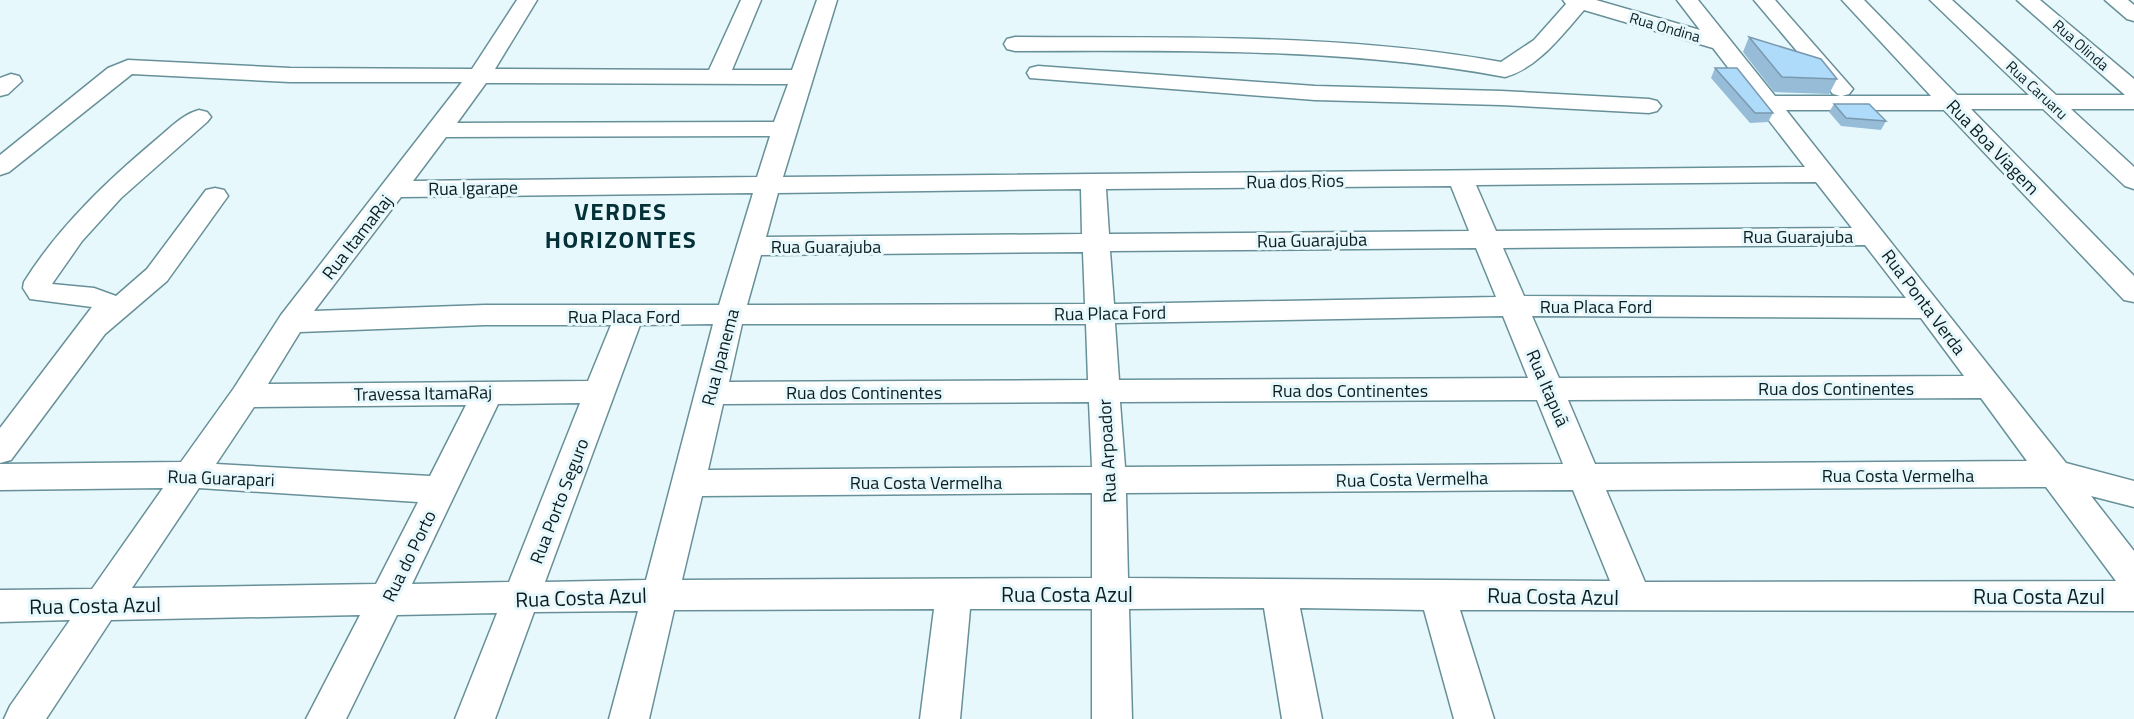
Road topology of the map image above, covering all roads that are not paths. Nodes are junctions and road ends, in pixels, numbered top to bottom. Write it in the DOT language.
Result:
graph roads {
  1 [pos="527,0"];
  2 [pos="751,0"];
  3 [pos="827,0"];
  4 [pos="1688,0"];
  5 [pos="1764,0"];
  6 [pos="1852,0"];
  7 [pos="1940,0"];
  8 [pos="2027,0"];
  9 [pos="2115,0"];
  10 [pos="1576,1"];
  11 [pos="2134,15"];
  12 [pos="1015,44"];
  13 [pos="1723,44"];
  14 [pos="1505,70"];
  15 [pos="1038,73"];
  16 [pos="480,75"];
  17 [pos="718,76"];
  18 [pos="802,77"];
  19 [pos="2134,91"];
  20 [pos="1501,98"];
  21 [pos="1950,102"];
  22 [pos="2049,102"];
  23 [pos="2134,102"];
  24 [pos="1768,103"];
  25 [pos="1853,103"];
  26 [pos="1649,106"];
  27 [pos="199,117"];
  28 [pos="784,129"];
  29 [pos="441,130"];
  30 [pos="0,167"];
  31 [pos="1823,174"];
  32 [pos="1461,179"];
  33 [pos="2134,181"];
  34 [pos="1093,183"];
  35 [pos="768,184"];
  36 [pos="394,189"];
  37 [pos="215,196"];
  38 [pos="1874,236"];
  39 [pos="1485,238"];
  40 [pos="1096,244"];
  41 [pos="751,246"];
  42 [pos="2134,293"];
  43 [pos="1514,306"];
  44 [pos="1929,308"];
  45 [pos="1099,314"];
  46 [pos="730,315"];
  47 [pos="627,317"];
  48 [pos="291,322"];
  49 [pos="94,328"];
  50 [pos="1989,387"];
  51 [pos="1548,389"];
  52 [pos="1104,391"];
  53 [pos="488,392"];
  54 [pos="601,392"];
  55 [pos="711,393"];
  56 [pos="245,396"];
  57 [pos="0,452"];
  58 [pos="2057,474"];
  59 [pos="188,475"];
  60 [pos="0,477"];
  61 [pos="1585,477"];
  62 [pos="1109,482"];
  63 [pos="687,483"];
  64 [pos="441,490"];
  65 [pos="2134,494"];
  66 [pos="2134,578"];
  67 [pos="1279,593"];
  68 [pos="954,594"];
  69 [pos="1437,594"];
  70 [pos="658,595"];
  71 [pos="1111,595"];
  72 [pos="2134,596"];
  73 [pos="1634,597"];
  74 [pos="387,599"];
  75 [pos="520,599"];
  76 [pos="101,605"];
  77 [pos="0,606"];
  78 [pos="24,719"];
  79 [pos="326,719"];
  80 [pos="475,719"];
  81 [pos="628,719"];
  82 [pos="940,719"];
  83 [pos="1112,719"];
  84 [pos="1302,719"];
  85 [pos="1474,719"];
  1 -- 16 [label="street, Rua ItamaRaj"];
  2 -- 17 [label="street"];
  3 -- 18 [label="street, Rua Ipanema"];
  4 -- 13 [label="street, Rua Ponta Verda"];
  5 -- 25 [label="street"];
  6 -- 21 [label="street, Rua Boa Viagem"];
  7 -- 22 [label="street, Rua Caruaru"];
  8 -- 19 [label="street, Rua Olinda"];
  9 -- 11 [label="street"];
  10 -- 13 [label="street, Rua Ondina"];
  10 -- 14 [label="street"];
  12 -- 14 [label="street"];
  13 -- 24 [label="street, Rua Ponta Verda"];
  14 -- 20 [label="street"];
  15 -- 20 [label="street"];
  16 -- 17 [label="street"];
  16 -- 29 [label="street, Rua ItamaRaj"];
  16 -- 30 [label="street"];
  17 -- 18 [label="street"];
  18 -- 28 [label="street, Rua Ipanema"];
  20 -- 26 [label="street"];
  21 -- 22 [label="street"];
  21 -- 25 [label="street"];
  21 -- 42 [label="street, Rua Boa Viagem"];
  22 -- 23 [label="street"];
  22 -- 33 [label="street, Rua Caruaru"];
  24 -- 25 [label="street"];
  24 -- 31 [label="street, Rua Ponta Verda"];
  27 -- 49 [label="street"];
  28 -- 29 [label="street"];
  28 -- 35 [label="street, Rua Ipanema"];
  29 -- 36 [label="street, Rua ItamaRaj"];
  31 -- 32 [label="street, Rua dos Rios"];
  31 -- 38 [label="street, Rua Ponta Verda"];
  32 -- 34 [label="street, Rua dos Rios"];
  32 -- 39 [label="street, Rua Itapuã"];
  34 -- 35 [label="street, Rua dos Rios"];
  34 -- 40 [label="street, Rua Arpoador"];
  35 -- 36 [label="street, Rua Igarape"];
  35 -- 41 [label="street, Rua Ipanema"];
  36 -- 48 [label="street, Rua ItamaRaj"];
  37 -- 49 [label="street"];
  38 -- 39 [label="street, Rua Guarajuba"];
  38 -- 44 [label="street, Rua Ponta Verda"];
  39 -- 40 [label="street, Rua Guarajuba"];
  39 -- 43 [label="street, Rua Itapuã"];
  40 -- 41 [label="street, Rua Guarajuba"];
  40 -- 45 [label="street, Rua Arpoador"];
  41 -- 46 [label="street, Rua Ipanema"];
  43 -- 44 [label="street, Rua Placa Ford"];
  43 -- 45 [label="street, Rua Placa Ford"];
  43 -- 51 [label="street, Rua Itapuã"];
  44 -- 50 [label="street, Rua Ponta Verda"];
  45 -- 46 [label="street, Rua Placa Ford"];
  45 -- 52 [label="street, Rua Arpoador"];
  46 -- 47 [label="street, Rua Placa Ford"];
  46 -- 55 [label="street, Rua Ipanema"];
  47 -- 48 [label="street, Rua Placa Ford"];
  47 -- 54 [label="street, Rua Porto Seguro"];
  48 -- 56 [label="street, Rua ItamaRaj"];
  49 -- 57 [label="street"];
  50 -- 51 [label="street, Rua dos Continentes"];
  50 -- 58 [label="street, Rua Ponta Verda"];
  51 -- 52 [label="street, Rua dos Continentes"];
  51 -- 61 [label="street, Rua Itapuã"];
  52 -- 55 [label="street, Rua dos Continentes"];
  52 -- 62 [label="street, Rua Arpoador"];
  53 -- 54 [label="street, Travessa ItamaRaj"];
  53 -- 56 [label="street, Travessa ItamaRaj"];
  53 -- 64 [label="street, Rua do Porto"];
  54 -- 75 [label="street, Rua Porto Seguro"];
  55 -- 63 [label="street, Rua Ipanema"];
  56 -- 59 [label="street, Rua ItamaRaj"];
  58 -- 61 [label="street, Rua Costa Vermelha"];
  58 -- 65 [label="street, Rua Costa Vermelha"];
  58 -- 66 [label="street, Rua Ponta Verda"];
  59 -- 60 [label="street, Rua Guarapari"];
  59 -- 64 [label="street, Rua Guarapari"];
  59 -- 76 [label="street, Rua ItamaRaj"];
  61 -- 62 [label="street, Rua Costa Vermelha"];
  61 -- 73 [label="street, Rua Itapuã"];
  62 -- 63 [label="street, Rua Costa Vermelha"];
  62 -- 71 [label="street, Rua Arpoador"];
  63 -- 70 [label="street, Rua Ipanema"];
  64 -- 74 [label="street, Rua do Porto"];
  67 -- 69 [label="street, Rua Costa Azul"];
  67 -- 71 [label="street, Rua Costa Azul"];
  67 -- 84 [label="street"];
  68 -- 70 [label="street, Rua Costa Azul"];
  68 -- 71 [label="street, Rua Costa Azul"];
  68 -- 82 [label="street"];
  69 -- 73 [label="street, Rua Costa Azul"];
  69 -- 85 [label="street"];
  70 -- 75 [label="street, Rua Costa Azul"];
  70 -- 81 [label="street, Rua Ipanema"];
  71 -- 83 [label="street, Rua Arpoador"];
  72 -- 73 [label="street, Rua Costa Azul"];
  74 -- 75 [label="street, Rua Costa Azul"];
  74 -- 76 [label="street, Rua Costa Azul"];
  74 -- 79 [label="street, Rua do Porto"];
  75 -- 80 [label="street, Rua Porto Seguro"];
  76 -- 77 [label="street, Rua Costa Azul"];
  76 -- 78 [label="street, Rua ItamaRaj"];
}
